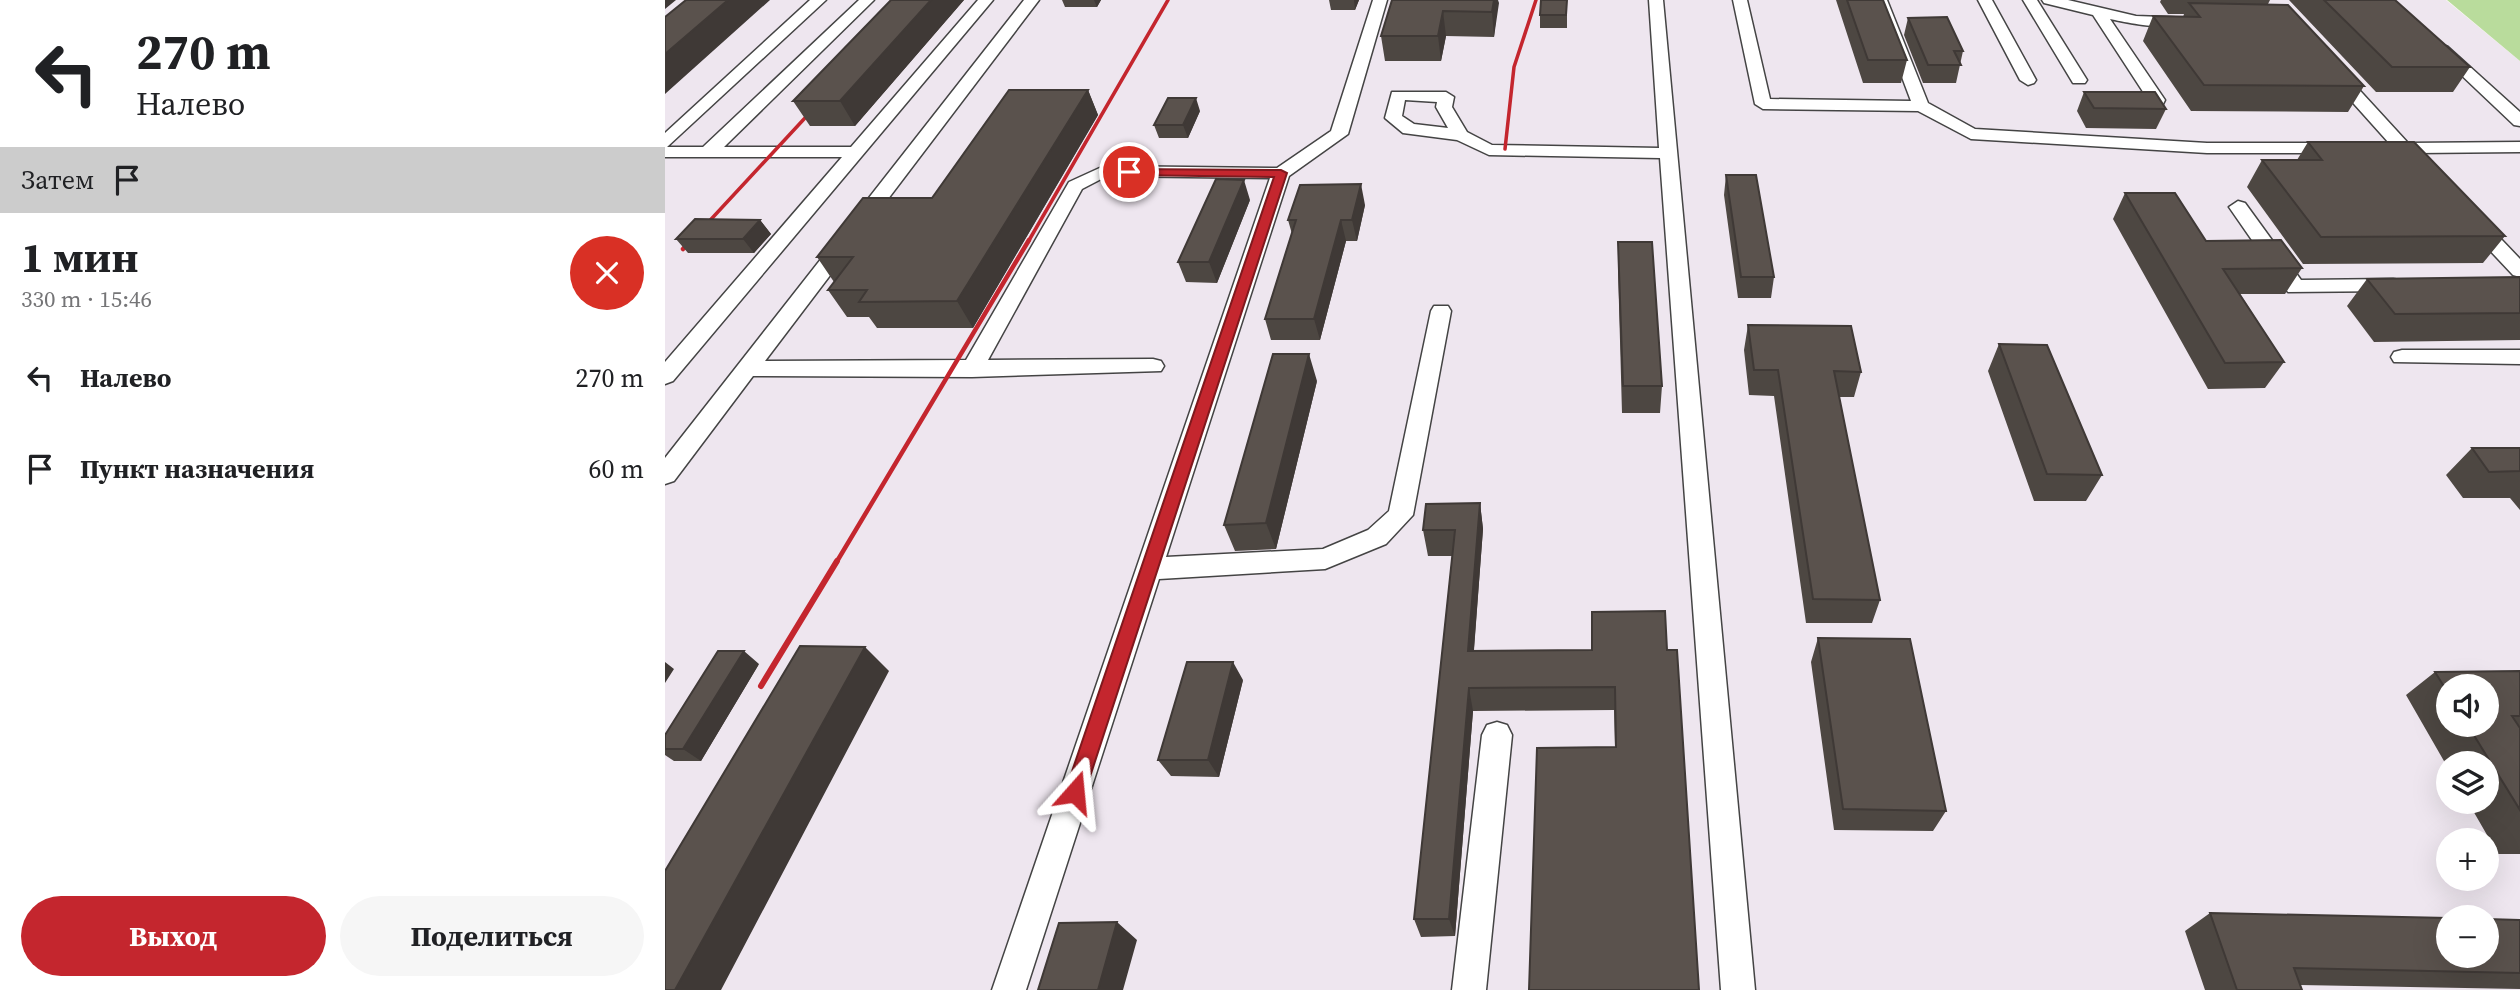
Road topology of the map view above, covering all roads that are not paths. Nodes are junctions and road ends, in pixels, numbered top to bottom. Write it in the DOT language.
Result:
graph roads {
  1 [pos="819,0"];
  2 [pos="867,0"];
  3 [pos="986,0"];
  4 [pos="1032,0"];
  5 [pos="1380,0"];
  6 [pos="1655,0"];
  7 [pos="1740,0"];
  8 [pos="1880,0"];
  9 [pos="1985,0"];
  10 [pos="2030,0"];
  11 [pos="2049,0"];
  12 [pos="2098,11"];
  13 [pos="2206,21"];
  14 [pos="2429,37"];
  15 [pos="2325,61"];
  16 [pos="2028,80"];
  17 [pos="2079,80"];
  18 [pos="2157,100"];
  19 [pos="1921,106"];
  20 [pos="2520,121"];
  21 [pos="1461,135"];
  22 [pos="665,142"];
  23 [pos="2403,148"];
  24 [pos="2520,148"];
  25 [pos="665,152"];
  26 [pos="708,152"];
  27 [pos="856,152"];
  28 [pos="1668,153"];
  29 [pos="2421,167"];
  30 [pos="1281,173"];
  31 [pos="2238,207"];
  32 [pos="2466,214"];
  33 [pos="2516,280"];
  34 [pos="2414,285"];
  35 [pos="1441,311"];
  36 [pos="2402,357"];
  37 [pos="2520,357"];
  38 [pos="1153,366"];
  39 [pos="746,369"];
  40 [pos="972,369"];
  41 [pos="665,376"];
  42 [pos="665,475"];
  43 [pos="1149,569"];
  44 [pos="1497,735"];
  45 [pos="1009,990"];
  46 [pos="1469,990"];
  47 [pos="1738,990"];
  1 -- 22 [label="street"];
  2 -- 26 [label="street"];
  3 -- 27 [label="street"];
  4 -- 39 [label="street"];
  5 -- 30 [label="street"];
  6 -- 28 [label="street"];
  7 -- 19 [label="street"];
  8 -- 19 [label="street"];
  9 -- 16 [label="street"];
  10 -- 17 [label="street"];
  11 -- 12 [label="street"];
  12 -- 13 [label="street"];
  12 -- 18 [label="street"];
  14 -- 20 [label="street"];
  15 -- 23 [label="street"];
  19 -- 23 [label="street"];
  21 -- 28 [label="street"];
  23 -- 24 [label="street"];
  23 -- 29 [label="street"];
  25 -- 26 [label="street"];
  26 -- 27 [label="street"];
  27 -- 41 [label="street"];
  28 -- 47 [label="street"];
  30 -- 40 [label="street"];
  30 -- 43 [label="street"];
  31 -- 34 [label="street"];
  32 -- 33 [label="street"];
  35 -- 43 [label="street"];
  36 -- 37 [label="street"];
  38 -- 40 [label="street"];
  39 -- 40 [label="street"];
  39 -- 42 [label="street"];
  43 -- 45 [label="street"];
  44 -- 46 [label="street"];
}
